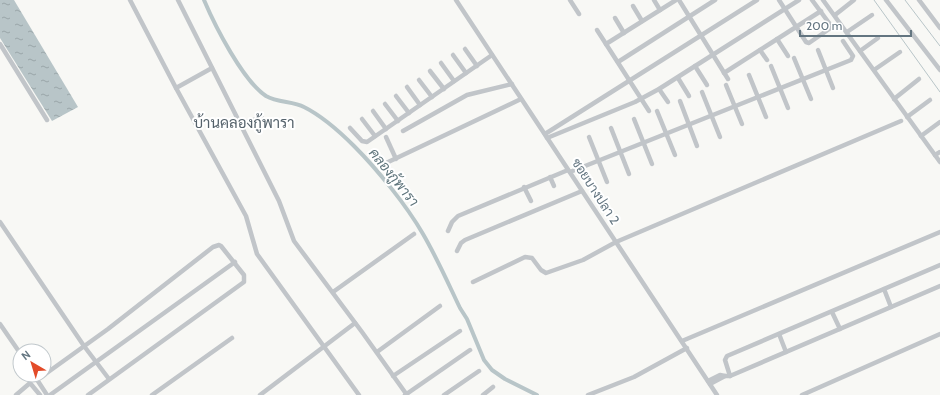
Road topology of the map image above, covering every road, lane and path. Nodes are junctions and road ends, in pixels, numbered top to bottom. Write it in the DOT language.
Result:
graph roads {
  1 [pos="130,0"];
  2 [pos="178,0"];
  3 [pos="456,0"];
  4 [pos="570,0"];
  5 [pos="654,0"];
  6 [pos="676,0"];
  7 [pos="679,0"];
  8 [pos="716,0"];
  9 [pos="758,0"];
  10 [pos="779,0"];
  11 [pos="799,0"];
  12 [pos="812,0"];
  13 [pos="823,0"];
  14 [pos="854,0"];
  15 [pos="886,0"];
  16 [pos="919,0"];
  17 [pos="633,6"];
  18 [pos="660,10"];
  19 [pos="785,10"];
  20 [pos="821,11"];
  21 [pos="579,14"];
  22 [pos="835,15"];
  23 [pos="872,15"];
  24 [pos="689,16"];
  25 [pos="615,18"];
  26 [pos="642,21"];
  27 [pos="796,27"];
  28 [pos="940,28"];
  29 [pos="597,30"];
  30 [pos="847,32"];
  31 [pos="624,33"];
  32 [pos="701,35"];
  33 [pos="878,38"];
  34 [pos="777,39"];
  35 [pos="842,41"];
  36 [pos="0,44"];
  37 [pos="606,44"];
  38 [pos="465,49"];
  39 [pos="760,50"];
  40 [pos="818,50"];
  41 [pos="860,51"];
  42 [pos="900,52"];
  43 [pos="453,55"];
  44 [pos="492,55"];
  45 [pos="713,55"];
  46 [pos="788,56"];
  47 [pos="794,58"];
  48 [pos="767,60"];
  49 [pos="618,62"];
  50 [pos="441,63"];
  51 [pos="477,66"];
  52 [pos="695,66"];
  53 [pos="771,66"];
  54 [pos="212,68"];
  55 [pos="826,70"];
  56 [pos="874,70"];
  57 [pos="940,70"];
  58 [pos="430,71"];
  59 [pos="466,73"];
  60 [pos="724,73"];
  61 [pos="749,75"];
  62 [pos="678,78"];
  63 [pos="728,79"];
  64 [pos="803,79"];
  65 [pos="920,79"];
  66 [pos="418,80"];
  67 [pos="630,81"];
  68 [pos="454,82"];
  69 [pos="512,84"];
  70 [pos="707,85"];
  71 [pos="726,85"];
  72 [pos="407,87"];
  73 [pos="176,88"];
  74 [pos="833,88"];
  75 [pos="444,89"];
  76 [pos="659,89"];
  77 [pos="780,89"];
  78 [pos="702,92"];
  79 [pos="396,96"];
  80 [pos="689,96"];
  81 [pos="432,97"];
  82 [pos="758,98"];
  83 [pos="521,99"];
  84 [pos="641,99"];
  85 [pos="811,99"];
  86 [pos="894,99"];
  87 [pos="930,100"];
  88 [pos="680,101"];
  89 [pos="668,102"];
  90 [pos="385,104"];
  91 [pos="420,105"];
  92 [pos="734,107"];
  93 [pos="788,108"];
  94 [pos="373,111"];
  95 [pos="649,111"];
  96 [pos="657,111"];
  97 [pos="409,113"];
  98 [pos="712,116"];
  99 [pos="766,117"];
  100 [pos="907,117"];
  101 [pos="262,118"];
  102 [pos="362,119"];
  103 [pos="634,119"];
  104 [pos="47,120"];
  105 [pos="398,121"];
  106 [pos="901,121"];
  107 [pos="940,122"];
  108 [pos="241,124"];
  109 [pos="689,124"];
  110 [pos="742,124"];
  111 [pos="556,127"];
  112 [pos="350,128"];
  113 [pos="612,128"];
  114 [pos="386,129"];
  115 [pos="402,131"];
  116 [pos="559,133"];
  117 [pos="666,134"];
  118 [pos="375,136"];
  119 [pos="546,136"];
  120 [pos="921,136"];
  121 [pos="386,137"];
  122 [pos="589,137"];
  123 [pos="720,137"];
  124 [pos="644,143"];
  125 [pos="697,146"];
  126 [pos="621,152"];
  127 [pos="940,152"];
  128 [pos="675,155"];
  129 [pos="935,155"];
  130 [pos="396,159"];
  131 [pos="599,161"];
  132 [pos="940,162"];
  133 [pos="384,164"];
  134 [pos="652,164"];
  135 [pos="569,171"];
  136 [pos="630,174"];
  137 [pos="550,177"];
  138 [pos="607,182"];
  139 [pos="554,186"];
  140 [pos="524,187"];
  141 [pos="582,191"];
  142 [pos="531,201"];
  143 [pos="0,222"];
  144 [pos="448,231"];
  145 [pos="940,232"];
  146 [pos="414,234"];
  147 [pos="616,242"];
  148 [pos="457,250"];
  149 [pos="235,262"];
  150 [pos="939,265"];
  151 [pos="940,272"];
  152 [pos="473,282"];
  153 [pos="940,286"];
  154 [pos="884,289"];
  155 [pos="333,292"];
  156 [pos="440,306"];
  157 [pos="891,307"];
  158 [pos="832,312"];
  159 [pos="355,323"];
  160 [pos="0,324"];
  161 [pos="840,329"];
  162 [pos="460,331"];
  163 [pos="779,334"];
  164 [pos="940,334"];
  165 [pos="232,338"];
  166 [pos="682,341"];
  167 [pos="13,343"];
  168 [pos="84,346"];
  169 [pos="324,346"];
  170 [pos="687,348"];
  171 [pos="470,350"];
  172 [pos="377,352"];
  173 [pos="786,352"];
  174 [pos="96,362"];
  175 [pos="52,369"];
  176 [pos="479,371"];
  177 [pos="394,376"];
  178 [pos="727,376"];
  179 [pos="109,379"];
  180 [pos="709,382"];
  181 [pos="40,383"];
  182 [pos="493,388"];
  183 [pos="16,395"];
  184 [pos="40,395"];
  185 [pos="48,395"];
  186 [pos="88,395"];
  187 [pos="152,395"];
  188 [pos="260,395"];
  189 [pos="359,395"];
  190 [pos="406,395"];
  191 [pos="444,395"];
  192 [pos="482,395"];
  193 [pos="588,395"];
  194 [pos="717,395"];
  195 [pos="802,395"];
  1 -- 73 [label="street"];
  2 -- 54 [label="street"];
  3 -- 44 [label="street, ซอยบางปลา 2"];
  4 -- 21 [label="street"];
  5 -- 18 [label="street"];
  6 -- 18 [label="street"];
  7 -- 24 [label="street"];
  8 -- 24 [label="street"];
  9 -- 32 [label="street"];
  10 -- 19 [label="street"];
  11 -- 19 [label="street"];
  12 -- 20 [label="street"];
  13 -- 22 [label="street"];
  14 -- 22 [label="street"];
  15 -- 57 [label="street"];
  16 -- 28 [label="street"];
  17 -- 26 [label="street"];
  18 -- 26 [label="street"];
  19 -- 27 [label="street"];
  19 -- 45 [label="street"];
  20 -- 27 [label="street"];
  20 -- 27 [label="street"];
  22 -- 30 [label="street"];
  23 -- 30 [label="street"];
  24 -- 32 [label="street"];
  24 -- 49 [label="street"];
  25 -- 31 [label="street"];
  26 -- 31 [label="street"];
  27 -- 34 [label="street"];
  29 -- 37 [label="street"];
  30 -- 41 [label="street"];
  31 -- 37 [label="street"];
  32 -- 45 [label="street"];
  32 -- 67 [label="street"];
  33 -- 41 [label="street"];
  34 -- 39 [label="street"];
  34 -- 46 [label="street"];
  35 -- 55 [label="street"];
  36 -- 104 [label="street"];
  37 -- 49 [label="street"];
  38 -- 51 [label="street"];
  39 -- 48 [label="street"];
  39 -- 60 [label="street"];
  40 -- 55 [label="street"];
  41 -- 56 [label="street"];
  42 -- 56 [label="street"];
  43 -- 59 [label="street"];
  44 -- 51 [label="street"];
  44 -- 69 [label="street, ซอยบางปลา 2"];
  45 -- 52 [label="street"];
  45 -- 60 [label="street"];
  47 -- 64 [label="street"];
  49 -- 67 [label="street"];
  50 -- 68 [label="street"];
  51 -- 59 [label="street"];
  52 -- 62 [label="street"];
  52 -- 70 [label="street"];
  53 -- 77 [label="street"];
  54 -- 73 [label="street"];
  54 -- 108 [label="street"];
  55 -- 64 [label="street"];
  55 -- 74 [label="street"];
  56 -- 86 [label="street"];
  58 -- 75 [label="street"];
  59 -- 68 [label="street"];
  60 -- 63 [label="street"];
  61 -- 82 [label="street"];
  62 -- 76 [label="street"];
  62 -- 80 [label="street"];
  64 -- 77 [label="street"];
  64 -- 85 [label="street"];
  65 -- 86 [label="street"];
  66 -- 81 [label="street"];
  67 -- 84 [label="street"];
  67 -- 111 [label="street"];
  68 -- 75 [label="street"];
  69 -- 83 [label="street, ซอยบางปลา 2"];
  69 -- 115 [label="street"];
  71 -- 92 [label="street"];
  72 -- 91 [label="street"];
  73 -- 169 [label="street"];
  75 -- 81 [label="street"];
  76 -- 84 [label="street"];
  76 -- 89 [label="street"];
  77 -- 82 [label="street"];
  77 -- 93 [label="street"];
  78 -- 98 [label="street"];
  79 -- 97 [label="street"];
  81 -- 91 [label="street"];
  82 -- 92 [label="street"];
  82 -- 99 [label="street"];
  83 -- 119 [label="street, ซอยบางปลา 2"];
  83 -- 130 [label="street"];
  84 -- 95 [label="street"];
  84 -- 116 [label="street"];
  86 -- 100 [label="street"];
  87 -- 100 [label="street"];
  88 -- 109 [label="street"];
  90 -- 105 [label="street"];
  91 -- 97 [label="street"];
  92 -- 98 [label="street"];
  92 -- 110 [label="street"];
  94 -- 114 [label="street"];
  96 -- 117 [label="street"];
  97 -- 105 [label="street"];
  98 -- 109 [label="street"];
  98 -- 123 [label="street"];
  100 -- 120 [label="street"];
  101 -- 108 [label="street"];
  102 -- 118 [label="street"];
  103 -- 124 [label="street"];
  105 -- 114 [label="street"];
  106 -- 147 [label="street"];
  107 -- 120 [label="street"];
  108 -- 155 [label="street"];
  109 -- 117 [label="street"];
  109 -- 125 [label="street"];
  111 -- 116 [label="street"];
  111 -- 119 [label="street"];
  112 -- 118 [label="street"];
  113 -- 126 [label="street"];
  114 -- 118 [label="street"];
  116 -- 119 [label="street"];
  117 -- 124 [label="street"];
  117 -- 128 [label="street"];
  119 -- 135 [label="street, ซอยบางปลา 2"];
  120 -- 129 [label="street"];
  121 -- 130 [label="street"];
  122 -- 131 [label="street"];
  124 -- 126 [label="street"];
  124 -- 134 [label="street"];
  126 -- 131 [label="street"];
  126 -- 136 [label="street"];
  127 -- 129 [label="street"];
  129 -- 132 [label="street"];
  130 -- 133 [label="street"];
  131 -- 135 [label="street"];
  131 -- 138 [label="street"];
  135 -- 137 [label="street"];
  135 -- 141 [label="street, ซอยบางปลา 2"];
  137 -- 139 [label="street"];
  137 -- 140 [label="street"];
  140 -- 142 [label="street"];
  140 -- 144 [label="street"];
  141 -- 147 [label="street, ซอยบางปลา 2"];
  141 -- 148 [label="street"];
  143 -- 168 [label="street"];
  145 -- 166 [label="street"];
  146 -- 155 [label="street"];
  147 -- 152 [label="street"];
  147 -- 166 [label="street, ซอยบางปลา 2"];
  149 -- 168 [label="street"];
  149 -- 174 [label="street"];
  149 -- 179 [label="street"];
  150 -- 151 [label="street"];
  150 -- 154 [label="street"];
  153 -- 157 [label="street"];
  154 -- 157 [label="street"];
  154 -- 158 [label="street"];
  155 -- 159 [label="street"];
  156 -- 172 [label="street"];
  157 -- 161 [label="street"];
  158 -- 161 [label="street"];
  158 -- 163 [label="street"];
  159 -- 169 [label="street"];
  159 -- 172 [label="street"];
  160 -- 167 [label="street"];
  161 -- 173 [label="street"];
  162 -- 177 [label="street"];
  163 -- 173 [label="street"];
  163 -- 178 [label="street"];
  164 -- 195 [label="street"];
  165 -- 187 [label="street"];
  166 -- 170 [label="street, ซอยบางปลา 2"];
  168 -- 174 [label="street"];
  168 -- 175 [label="street"];
  169 -- 188 [label="street"];
  169 -- 189 [label="street"];
  170 -- 180 [label="street, ซอยบางปลา 2"];
  170 -- 193 [label="street"];
  171 -- 190 [label="street"];
  172 -- 177 [label="street"];
  173 -- 178 [label="street"];
  174 -- 179 [label="street"];
  174 -- 185 [label="street"];
  176 -- 191 [label="street"];
  177 -- 190 [label="street"];
  178 -- 180 [label="street"];
  179 -- 186 [label="street"];
  180 -- 194 [label="street, ซอยบางปลา 2"];
  181 -- 185 [label="street"];
  182 -- 192 [label="street"];
  183 -- 184 [label="street"];
}
